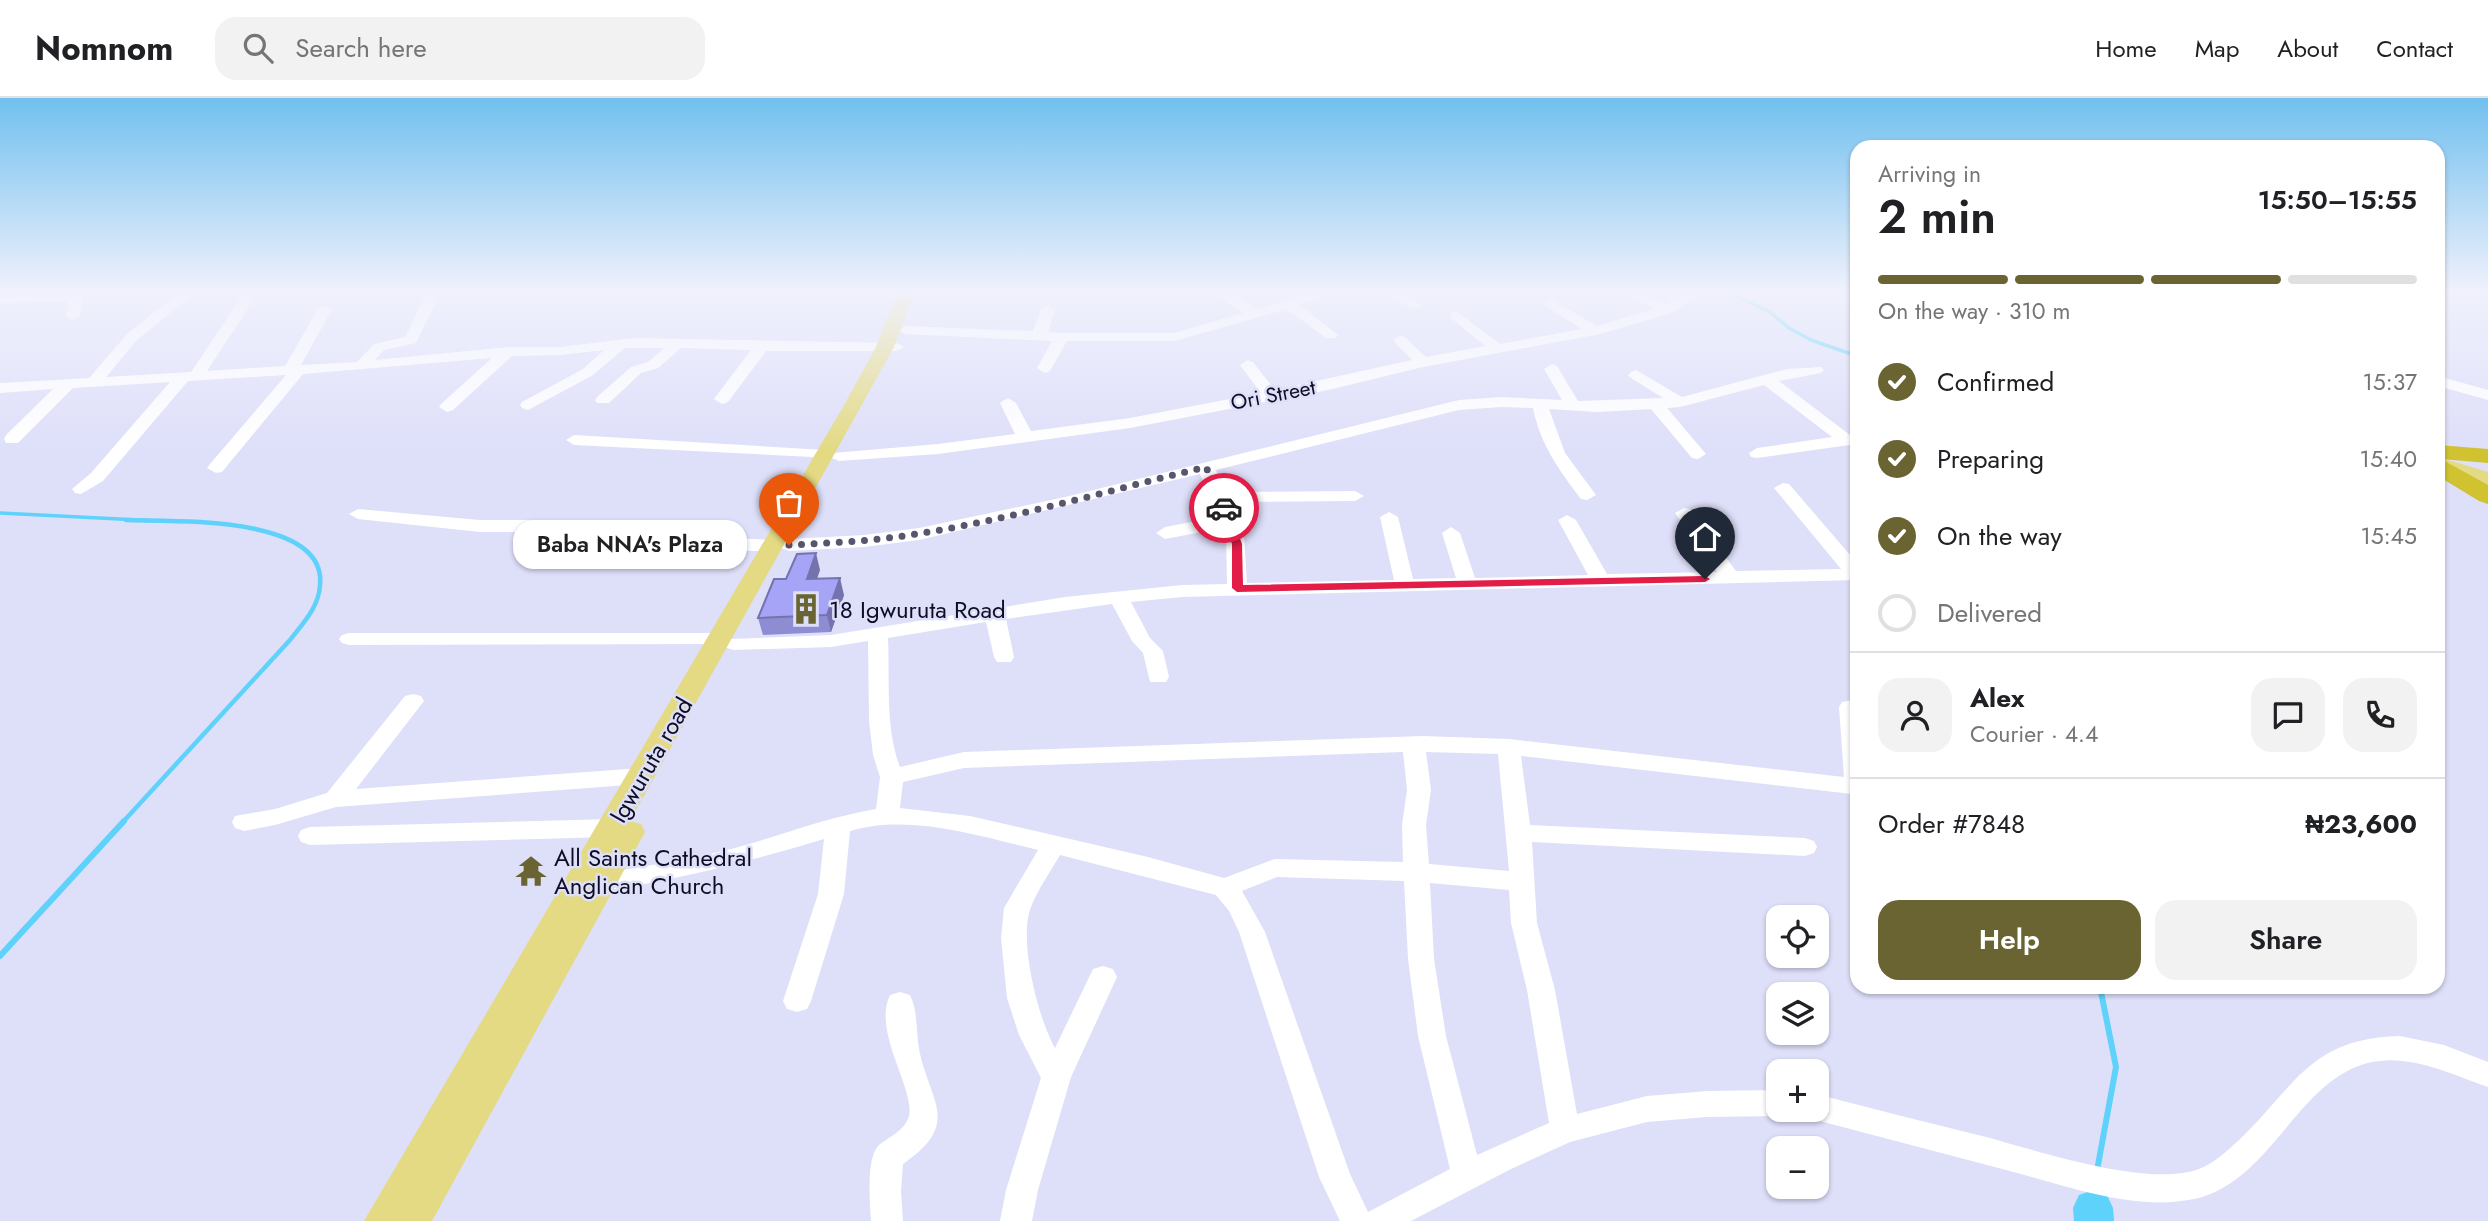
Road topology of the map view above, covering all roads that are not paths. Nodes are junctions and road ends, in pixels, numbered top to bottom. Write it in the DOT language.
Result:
graph roads {
  1 [pos="126,344"];
  2 [pos="214,344"];
  3 [pos="307,344"];
  4 [pos="391,344"];
  5 [pos="605,344"];
  6 [pos="619,344"];
  7 [pos="676,344"];
  8 [pos="717,344"];
  9 [pos="804,344"];
  10 [pos="893,344"];
  11 [pos="1058,344"];
  12 [pos="1405,344"];
  13 [pos="1492,344"];
  14 [pos="1511,344"];
  15 [pos="762,346"];
  16 [pos="1495,347"];
  17 [pos="508,352"];
  18 [pos="1423,362"];
  19 [pos="1248,365"];
  20 [pos="361,366"];
  21 [pos="1045,368"];
  22 [pos="294,369"];
  23 [pos="1552,369"];
  24 [pos="1816,370"];
  25 [pos="1636,375"];
  26 [pos="190,377"];
  27 [pos="1769,380"];
  28 [pos="93,383"];
  29 [pos="2445,383"];
  30 [pos="67,384"];
  31 [pos="0,388"];
  32 [pos="1270,395"];
  33 [pos="2488,395"];
  34 [pos="722,399"];
  35 [pos="603,400"];
  36 [pos="1681,402"];
  37 [pos="1008,403"];
  38 [pos="1655,403"];
  39 [pos="528,405"];
  40 [pos="1540,405"];
  41 [pos="1573,406"];
  42 [pos="447,407"];
  43 [pos="1025,437"];
  44 [pos="1850,438"];
  45 [pos="12,439"];
  46 [pos="1850,439"];
  47 [pos="574,440"];
  48 [pos="1757,453"];
  49 [pos="2445,453"];
  50 [pos="1698,454"];
  51 [pos="833,455"];
  52 [pos="2445,455"];
  53 [pos="2488,456"];
  54 [pos="1206,467"];
  55 [pos="2445,467"];
  56 [pos="216,468"];
  57 [pos="2445,469"];
  58 [pos="2488,469"];
  59 [pos="2488,479"];
  60 [pos="1783,488"];
  61 [pos="81,489"];
  62 [pos="1587,495"];
  63 [pos="1355,496"];
  64 [pos="2488,496"];
  65 [pos="1220,497"];
  66 [pos="1684,513"];
  67 [pos="358,514"];
  68 [pos="1389,517"];
  69 [pos="1567,520"];
  70 [pos="1229,521"];
  71 [pos="1165,533"];
  72 [pos="1451,533"];
  73 [pos="781,545"];
  74 [pos="1850,567"];
  75 [pos="1850,574"];
  76 [pos="1731,578"];
  77 [pos="1602,582"];
  78 [pos="1468,585"];
  79 [pos="1405,586"];
  80 [pos="1237,588"];
  81 [pos="1118,597"];
  82 [pos="995,616"];
  83 [pos="878,634"];
  84 [pos="349,639"];
  85 [pos="727,642"];
  86 [pos="1004,657"];
  87 [pos="1158,677"];
  88 [pos="413,701"];
  89 [pos="1414,745"];
  90 [pos="1510,747"];
  91 [pos="641,776"];
  92 [pos="892,777"];
  93 [pos="1850,786"];
  94 [pos="335,799"];
  95 [pos="887,816"];
  96 [pos="244,822"];
  97 [pos="838,827"];
  98 [pos="612,828"];
  99 [pos="1519,833"];
  100 [pos="310,836"];
  101 [pos="1054,844"];
  102 [pos="1805,846"];
  103 [pos="1417,872"];
  104 [pos="603,882"];
  105 [pos="1520,882"];
  106 [pos="1226,888"];
  107 [pos="1103,977"];
  108 [pos="797,1001"];
  109 [pos="900,1003"];
  110 [pos="2488,1075"];
  111 [pos="1056,1077"];
  112 [pos="1766,1103"];
  113 [pos="1829,1110"];
  114 [pos="1565,1130"];
  115 [pos="1467,1176"];
  116 [pos="384,1221"];
  117 [pos="411,1221"];
  118 [pos="887,1221"];
  119 [pos="1016,1221"];
  120 [pos="1356,1221"];
  121 [pos="1380,1221"];
  1 -- 28 [label="street"];
  2 -- 26 [label="street"];
  3 -- 22 [label="street"];
  4 -- 20 [label="street"];
  5 -- 17 [label="street"];
  6 -- 39 [label="street"];
  7 -- 35 [label="street"];
  8 -- 15 [label="street"];
  9 -- 15 [label="street"];
  10 -- 51 [label="main road, Igwuruta road"];
  11 -- 21 [label="street"];
  12 -- 18 [label="street"];
  13 -- 16 [label="street"];
  14 -- 16 [label="street, Ori Street"];
  15 -- 34 [label="street"];
  16 -- 18 [label="street, Ori Street"];
  17 -- 20 [label="street"];
  17 -- 42 [label="street"];
  18 -- 32 [label="street, Ori Street"];
  19 -- 32 [label="street"];
  20 -- 22 [label="street"];
  22 -- 26 [label="street"];
  22 -- 56 [label="street"];
  23 -- 41 [label="street"];
  24 -- 27 [label="street"];
  25 -- 36 [label="street"];
  26 -- 28 [label="street"];
  26 -- 61 [label="street"];
  27 -- 36 [label="street"];
  27 -- 44 [label="street"];
  28 -- 30 [label="street"];
  29 -- 33 [label="street"];
  30 -- 31 [label="street"];
  30 -- 45 [label="street"];
  32 -- 43 [label="street, Ori Street"];
  36 -- 38 [label="street"];
  37 -- 43 [label="street"];
  38 -- 41 [label="street"];
  38 -- 50 [label="street"];
  40 -- 41 [label="street"];
  40 -- 54 [label="street"];
  40 -- 62 [label="street"];
  43 -- 51 [label="street, Ori Street"];
  46 -- 48 [label="street"];
  47 -- 51 [label="street, Ori Street"];
  49 -- 53 [label="highway"];
  51 -- 73 [label="main road, Igwuruta road"];
  52 -- 58 [label="main road"];
  54 -- 65 [label="street"];
  54 -- 73 [label="street"];
  55 -- 59 [label="main road"];
  57 -- 64 [label="highway"];
  60 -- 74 [label="street"];
  63 -- 65 [label="street"];
  65 -- 70 [label="street"];
  66 -- 76 [label="street"];
  67 -- 73 [label="street"];
  68 -- 79 [label="street"];
  69 -- 77 [label="street"];
  70 -- 71 [label="street"];
  70 -- 80 [label="street"];
  72 -- 78 [label="street"];
  73 -- 85 [label="main road, Igwuruta road"];
  75 -- 76 [label="street"];
  76 -- 77 [label="street"];
  77 -- 78 [label="street"];
  78 -- 79 [label="street"];
  79 -- 80 [label="street"];
  80 -- 81 [label="street"];
  81 -- 82 [label="street"];
  81 -- 87 [label="street"];
  82 -- 83 [label="street"];
  82 -- 86 [label="street"];
  83 -- 85 [label="street"];
  83 -- 92 [label="street"];
  84 -- 85 [label="street"];
  85 -- 91 [label="main road, Igwuruta road"];
  85 -- 104 [label="main road, Igwuruta road"];
  88 -- 94 [label="street"];
  89 -- 90 [label="street"];
  89 -- 92 [label="street"];
  89 -- 103 [label="street"];
  90 -- 93 [label="street"];
  90 -- 99 [label="street"];
  91 -- 94 [label="street"];
  91 -- 98 [label="main road, Igwuruta road"];
  92 -- 95 [label="street"];
  94 -- 96 [label="street"];
  95 -- 97 [label="street"];
  95 -- 101 [label="street"];
  97 -- 104 [label="street"];
  97 -- 108 [label="street"];
  98 -- 100 [label="street"];
  98 -- 116 [label="main road, Igwuruta road"];
  99 -- 102 [label="street"];
  99 -- 105 [label="street"];
  101 -- 106 [label="street"];
  101 -- 111 [label="street"];
  103 -- 105 [label="street"];
  103 -- 106 [label="street"];
  103 -- 115 [label="street"];
  104 -- 117 [label="main road, Igwuruta road"];
  105 -- 114 [label="street"];
  106 -- 120 [label="street"];
  107 -- 111 [label="street"];
  109 -- 118 [label="street"];
  110 -- 113 [label="street"];
  111 -- 119 [label="street"];
  112 -- 114 [label="street"];
  114 -- 115 [label="street"];
  115 -- 121 [label="street"];
}
